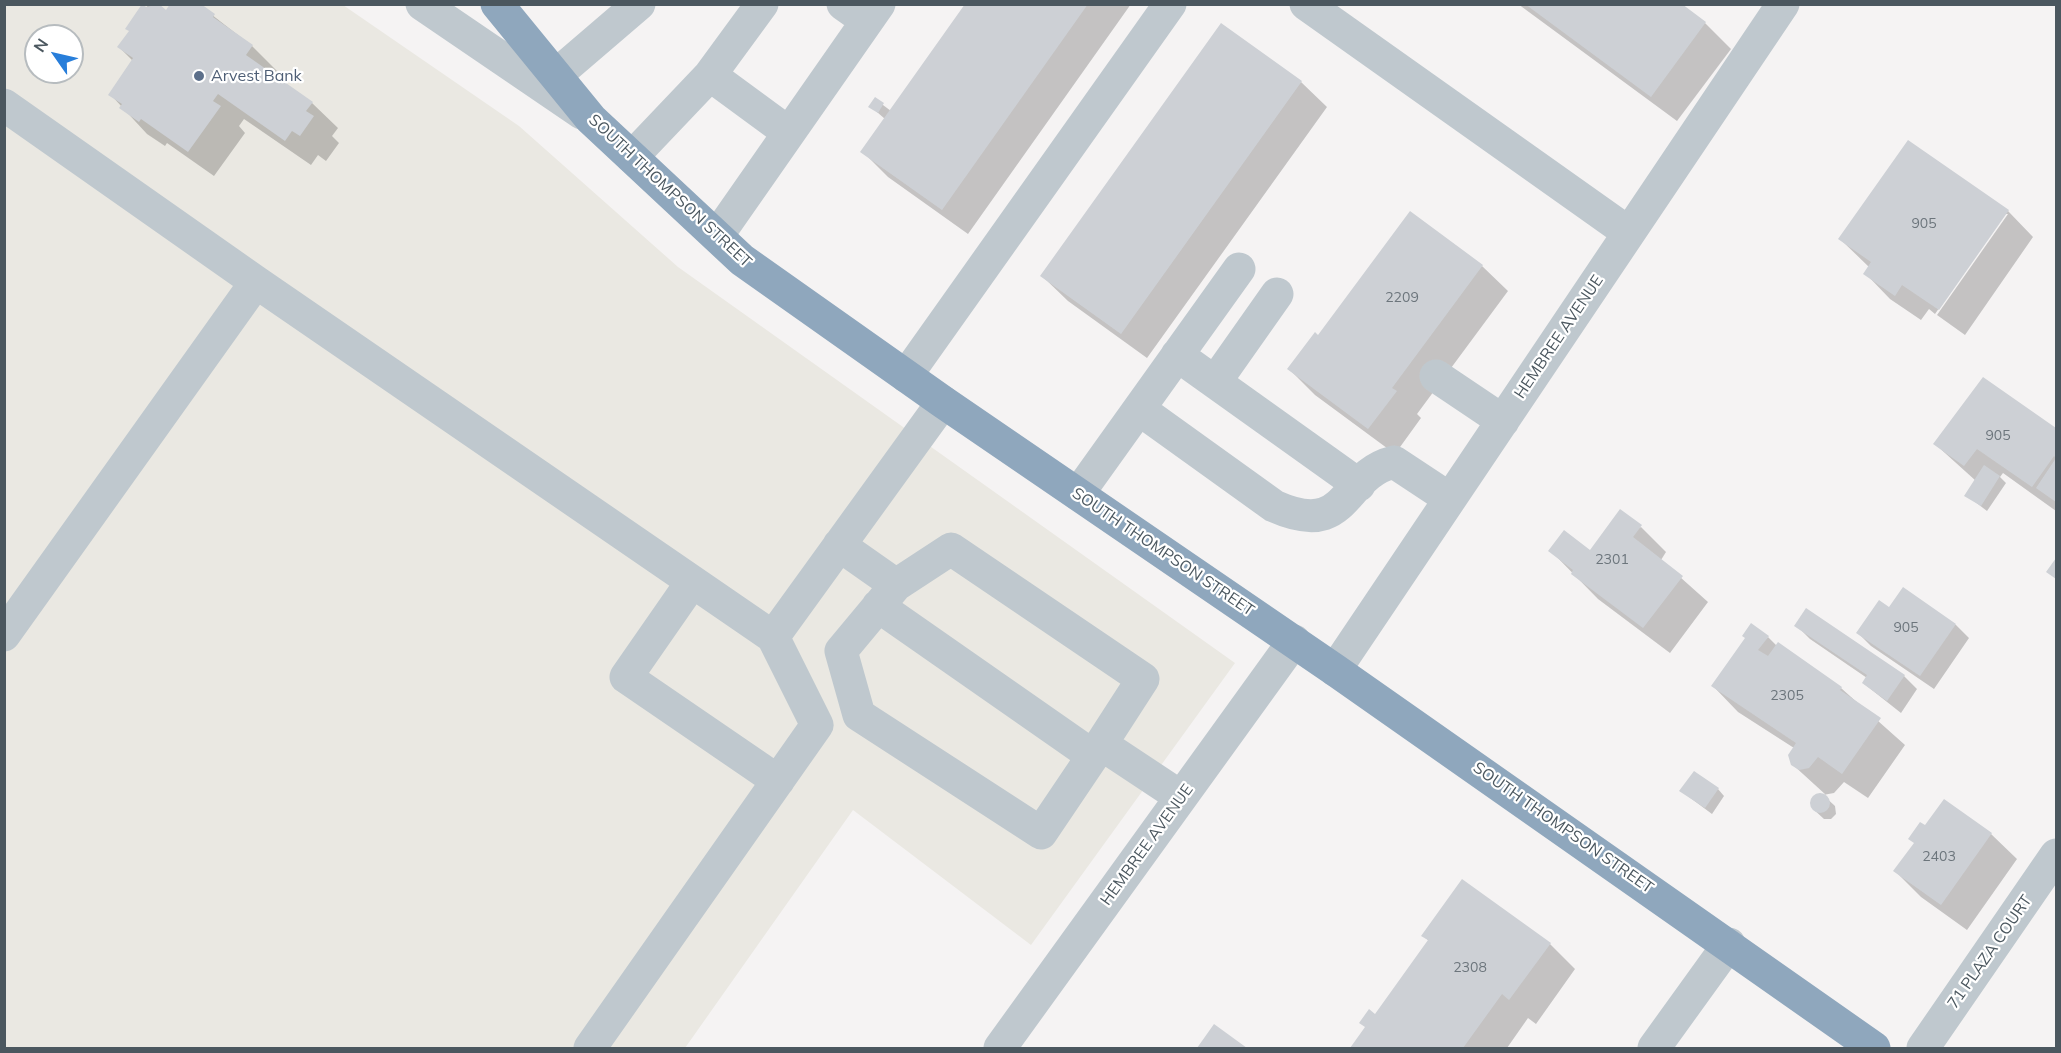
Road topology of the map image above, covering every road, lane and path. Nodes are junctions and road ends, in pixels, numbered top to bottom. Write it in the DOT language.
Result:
graph roads {
  1 [pos="422,4"];
  2 [pos="497,4"];
  3 [pos="639,4"];
  4 [pos="762,4"];
  5 [pos="1170,4"];
  6 [pos="1306,4"];
  7 [pos="1783,4"];
  8 [pos="863,10"];
  9 [pos="710,75"];
  10 [pos="555,76"];
  11 [pos="4,105"];
  12 [pos="591,119"];
  13 [pos="789,133"];
  14 [pos="632,157"];
  15 [pos="1629,233"];
  16 [pos="717,236"];
  17 [pos="1239,269"];
  18 [pos="256,282"];
  19 [pos="1277,294"];
  20 [pos="1177,355"];
  21 [pos="906,376"];
  22 [pos="1436,376"];
  23 [pos="1215,382"];
  24 [pos="943,402"];
  25 [pos="1138,409"];
  26 [pos="1503,421"];
  27 [pos="1359,485"];
  28 [pos="1078,494"];
  29 [pos="1450,499"];
  30 [pos="839,545"];
  31 [pos="692,582"];
  32 [pos="887,596"];
  33 [pos="4,635"];
  34 [pos="773,637"];
  35 [pos="1294,641"];
  36 [pos="1335,670"];
  37 [pos="1097,750"];
  38 [pos="778,782"];
  39 [pos="1181,797"];
  40 [pos="2056,855"];
  41 [pos="1729,944"];
  42 [pos="590,1048"];
  43 [pos="1000,1048"];
  44 [pos="1654,1048"];
  45 [pos="1874,1048"];
  46 [pos="1923,1048"];
  1 -- 12 [label="street"];
  2 -- 10 [label="highway, SOUTH THOMPSON STREET"];
  3 -- 10 [label="street"];
  4 -- 9 [label="street"];
  5 -- 21 [label="street"];
  6 -- 15 [label="street"];
  7 -- 15 [label="street, HEMBREE AVENUE"];
  8 -- 13 [label="street"];
  9 -- 13 [label="street"];
  9 -- 14 [label="street"];
  10 -- 12 [label="highway, SOUTH THOMPSON STREET"];
  11 -- 18 [label="street"];
  12 -- 14 [label="highway, SOUTH THOMPSON STREET"];
  13 -- 16 [label="street"];
  14 -- 16 [label="highway, SOUTH THOMPSON STREET"];
  15 -- 26 [label="street, HEMBREE AVENUE"];
  16 -- 21 [label="highway, SOUTH THOMPSON STREET"];
  17 -- 20 [label="street"];
  18 -- 31 [label="street"];
  18 -- 33 [label="street"];
  19 -- 23 [label="street"];
  20 -- 23 [label="street"];
  20 -- 25 [label="street"];
  21 -- 24 [label="highway, SOUTH THOMPSON STREET"];
  22 -- 26 [label="street"];
  23 -- 27 [label="street"];
  24 -- 28 [label="highway, SOUTH THOMPSON STREET"];
  24 -- 30 [label="street"];
  25 -- 27 [label="street"];
  25 -- 28 [label="street"];
  26 -- 29 [label="street, HEMBREE AVENUE"];
  27 -- 29 [label="street"];
  28 -- 35 [label="highway, SOUTH THOMPSON STREET"];
  29 -- 36 [label="street, HEMBREE AVENUE"];
  30 -- 32 [label="street"];
  30 -- 34 [label="street"];
  31 -- 34 [label="street"];
  31 -- 38 [label="street"];
  32 -- 37 [label="street"];
  32 -- 37 [label="street"];
  32 -- 37 [label="street"];
  34 -- 38 [label="street"];
  35 -- 36 [label="highway, SOUTH THOMPSON STREET"];
  35 -- 39 [label="street, HEMBREE AVENUE"];
  36 -- 41 [label="highway, SOUTH THOMPSON STREET"];
  37 -- 39 [label="street"];
  38 -- 42 [label="street"];
  39 -- 43 [label="street, HEMBREE AVENUE"];
  40 -- 46 [label="street, 71 PLAZA COURT"];
  41 -- 44 [label="street"];
  41 -- 45 [label="highway, SOUTH THOMPSON STREET"];
}
